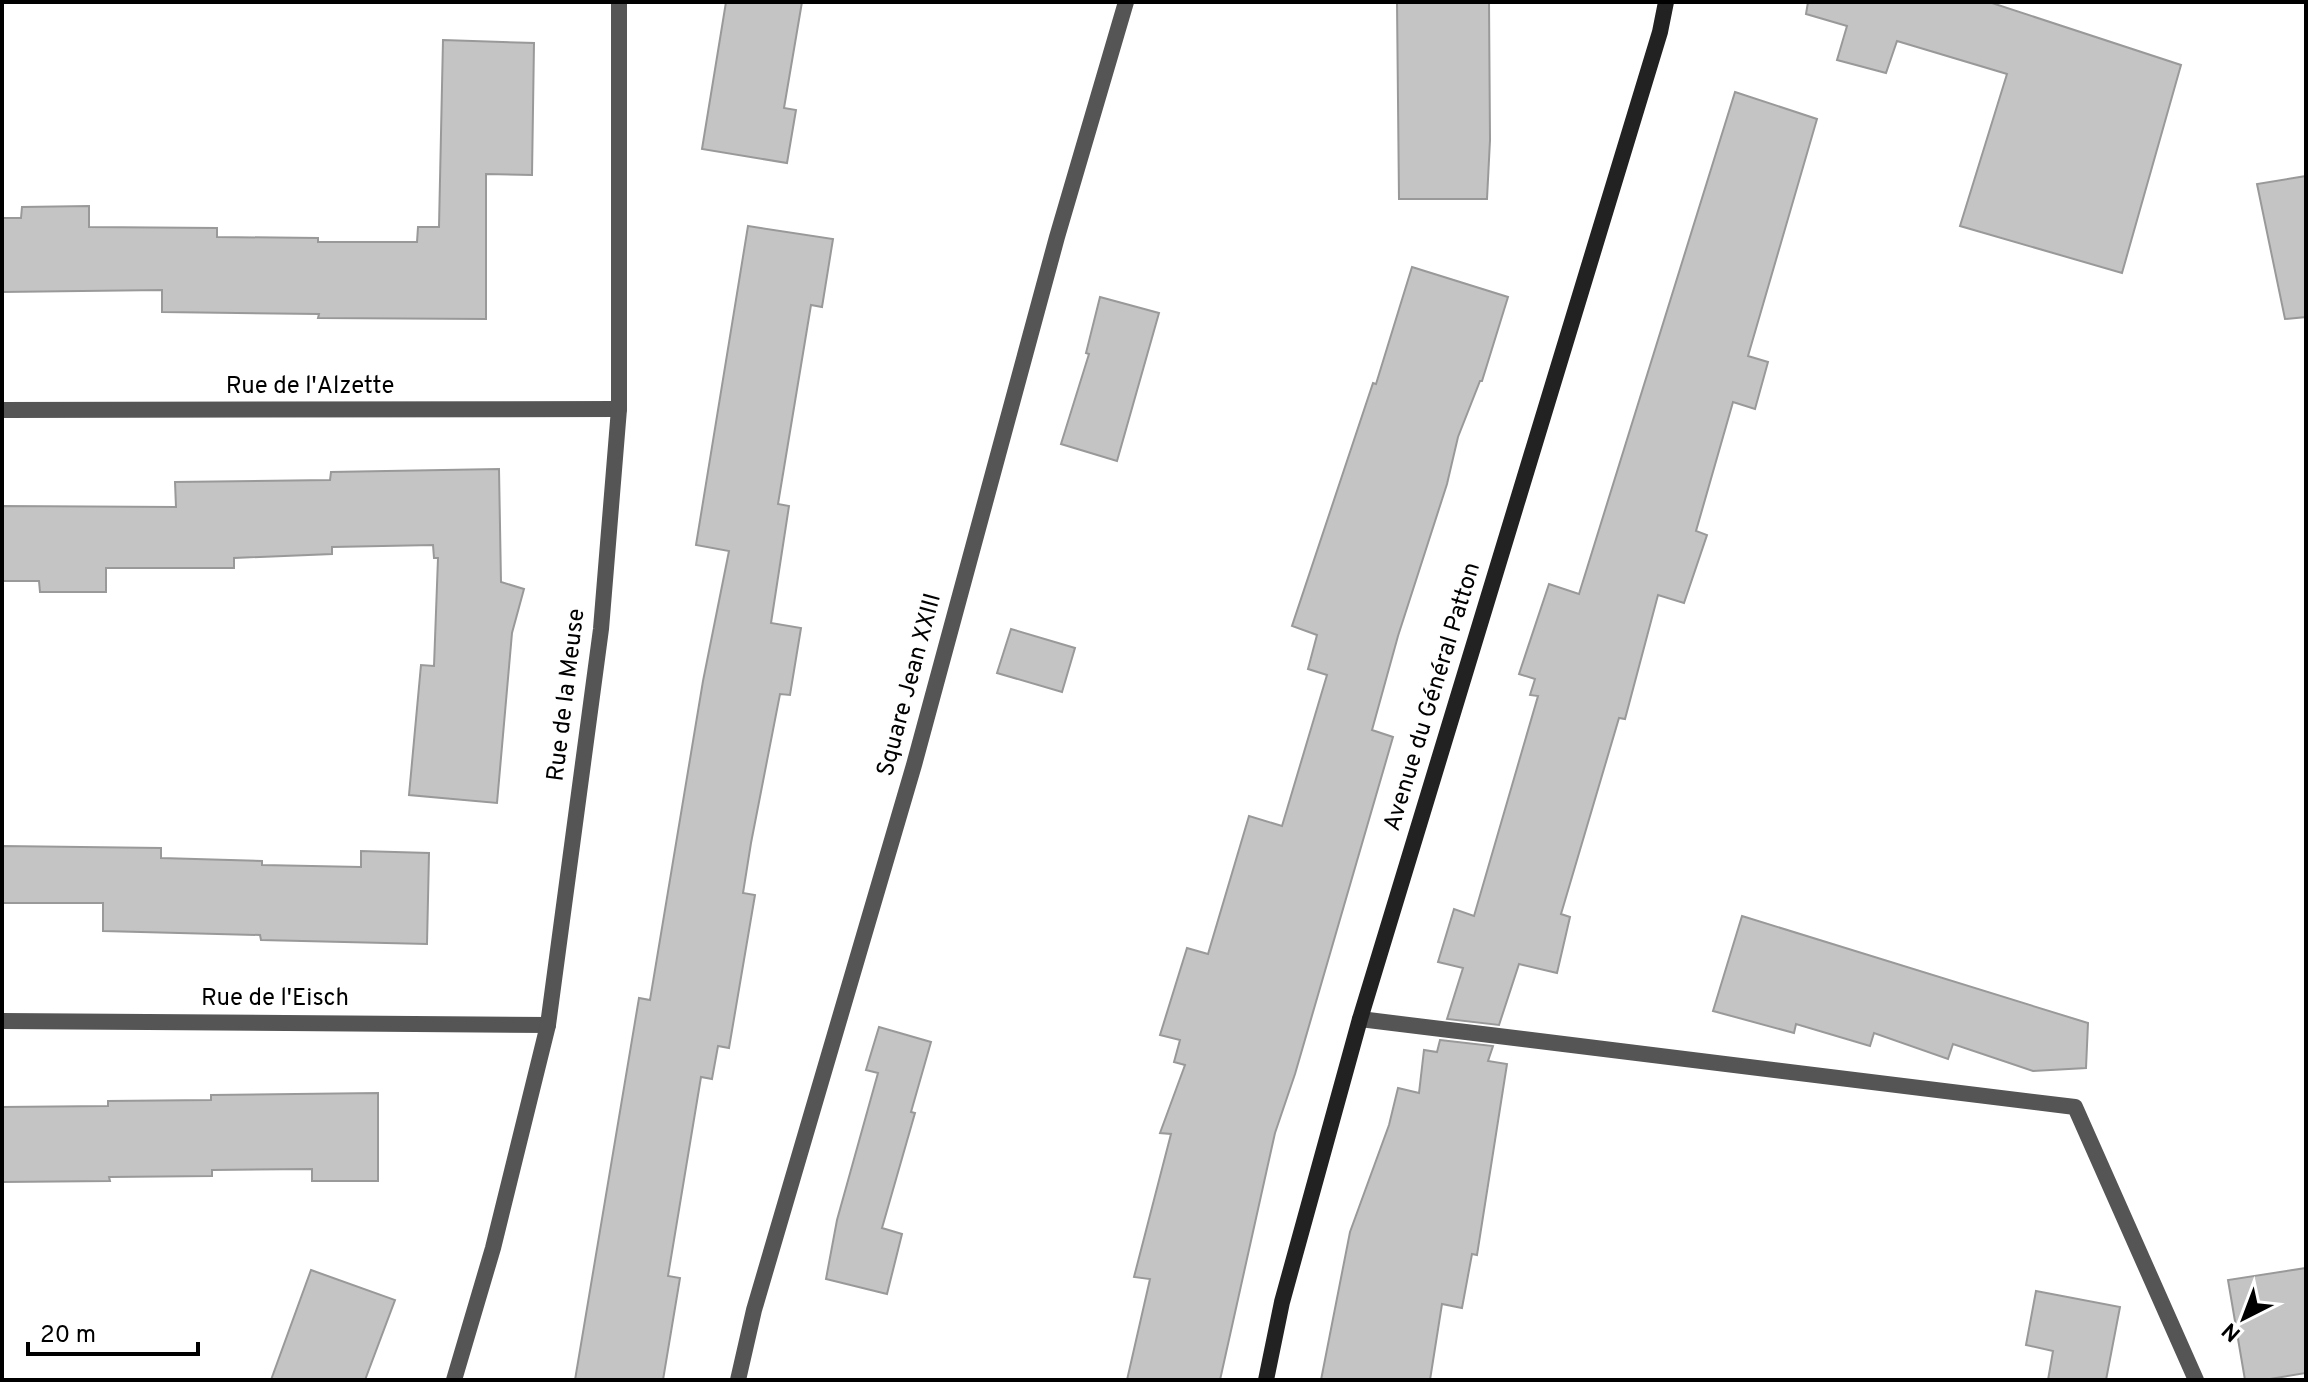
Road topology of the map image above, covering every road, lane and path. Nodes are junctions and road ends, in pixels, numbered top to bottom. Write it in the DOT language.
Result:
graph roads {
  1 [pos="619,2"];
  2 [pos="1126,2"];
  3 [pos="1666,2"];
  4 [pos="1674,2"];
  5 [pos="1660,32"];
  6 [pos="619,409"];
  7 [pos="2,410"];
  8 [pos="1360,1019"];
  9 [pos="2,1021"];
  10 [pos="548,1025"];
  11 [pos="454,1380"];
  12 [pos="738,1380"];
  13 [pos="1266,1380"];
  14 [pos="2196,1380"];
  1 -- 6 [label="street, Rue de la Meuse"];
  2 -- 12 [label="street, Square Jean XXIII"];
  3 -- 5 [label="main road, Avenue du Général Patton"];
  4 -- 5 [label="main road, Avenue du Général Patton"];
  5 -- 8 [label="main road, Avenue du Général Patton"];
  6 -- 7 [label="street, Rue de l'Alzette"];
  6 -- 10 [label="street, Rue de la Meuse"];
  8 -- 13 [label="main road, Avenue du Général Patton"];
  8 -- 14 [label="street"];
  9 -- 10 [label="street, Rue de l'Eisch"];
  10 -- 11 [label="street, Rue de la Meuse"];
}
